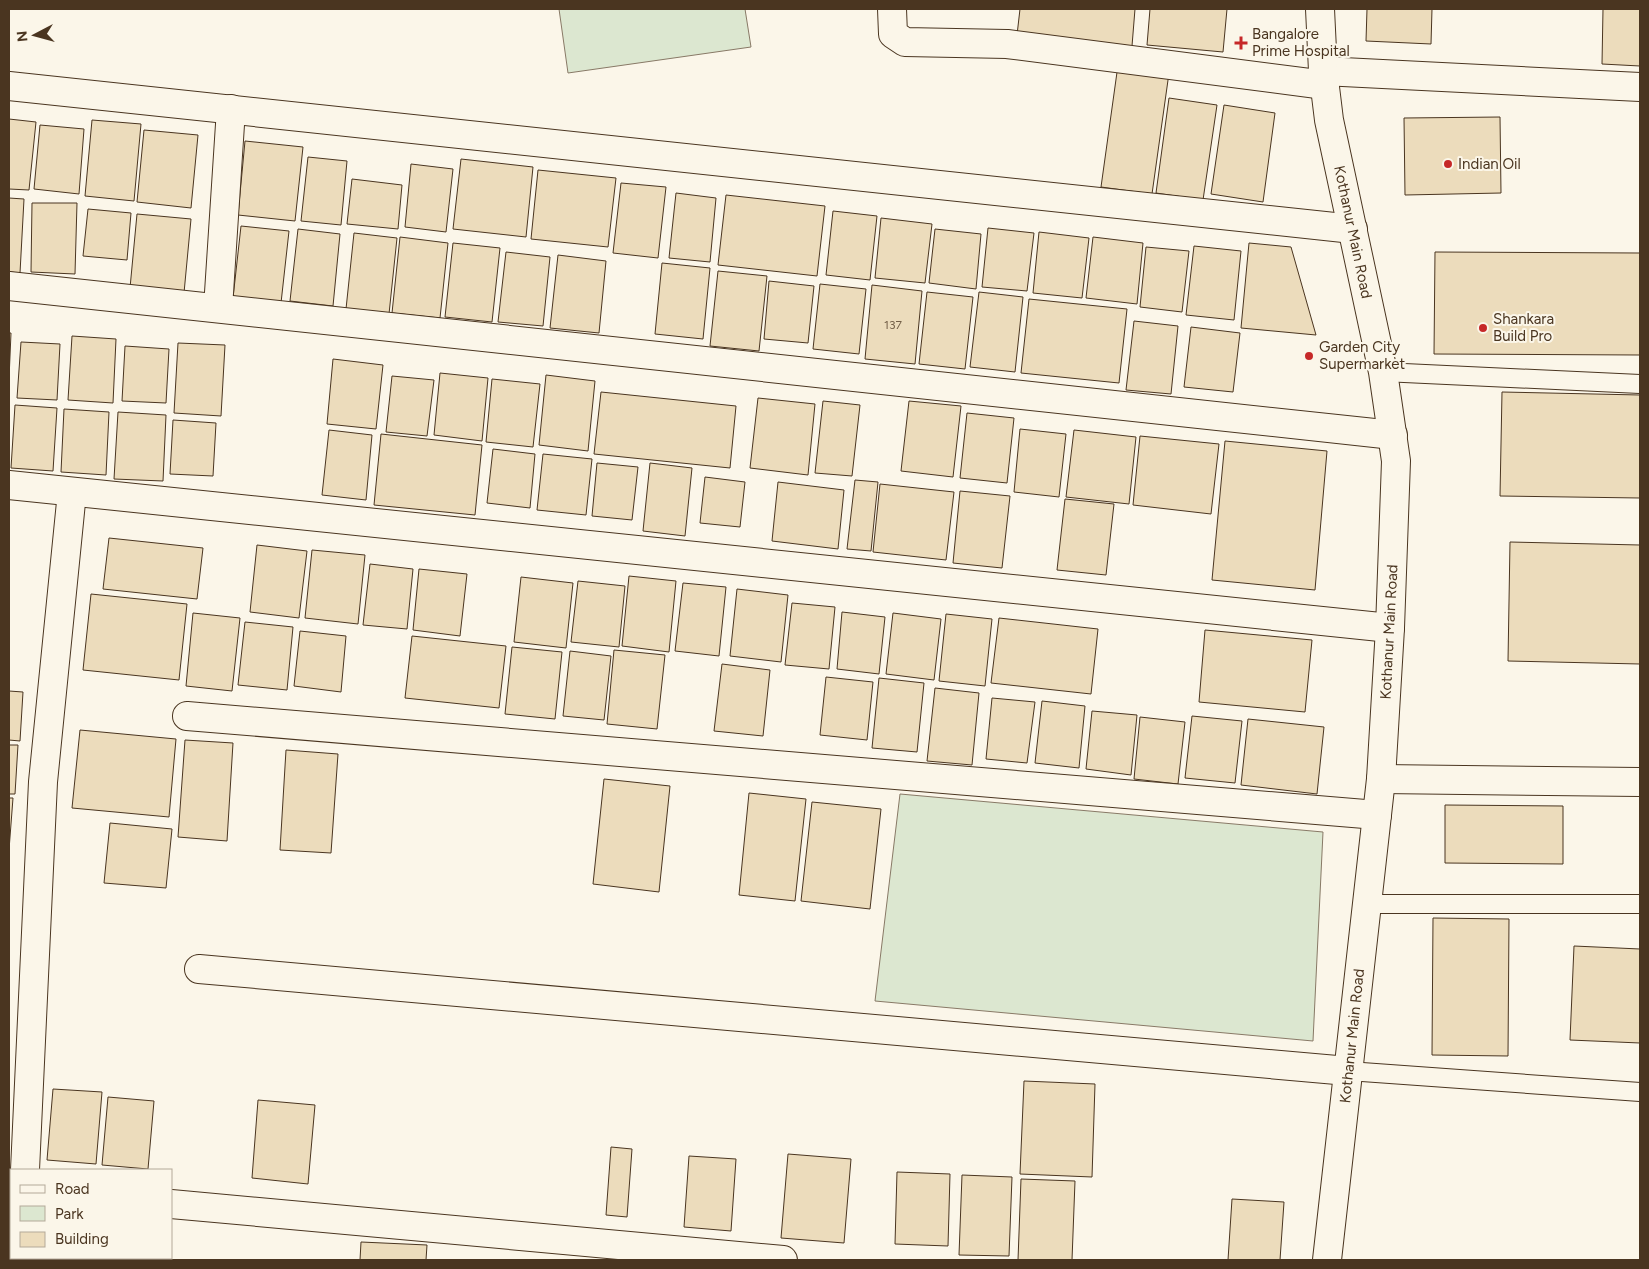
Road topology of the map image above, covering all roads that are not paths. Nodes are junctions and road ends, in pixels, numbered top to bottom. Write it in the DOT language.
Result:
graph roads {
  1 [pos="892,9"];
  2 [pos="1320,9"];
  3 [pos="1324,78"];
  4 [pos="9,86"];
  5 [pos="1640,86"];
  6 [pos="231,109"];
  7 [pos="1353,229"];
  8 [pos="9,286"];
  9 [pos="218,308"];
  10 [pos="1383,372"];
  11 [pos="1640,384"];
  12 [pos="1393,435"];
  13 [pos="9,485"];
  14 [pos="72,492"];
  15 [pos="1390,628"];
  16 [pos="187,716"];
  17 [pos="1381,779"];
  18 [pos="1640,782"];
  19 [pos="1377,815"];
  20 [pos="1367,904"];
  21 [pos="1640,904"];
  22 [pos="199,969"];
  23 [pos="1348,1070"];
  24 [pos="1640,1092"];
  25 [pos="24,1169"];
  26 [pos="172,1204"];
  27 [pos="783,1260"];
  28 [pos="1327,1260"];
  1 -- 3 [label="street"];
  2 -- 3 [label="street, Kothanur Main Road"];
  3 -- 5 [label="street"];
  3 -- 7 [label="street, Kothanur Main Road"];
  4 -- 6 [label="street"];
  6 -- 7 [label="street"];
  6 -- 9 [label="street"];
  7 -- 10 [label="street, Kothanur Main Road"];
  8 -- 9 [label="street"];
  9 -- 12 [label="street"];
  10 -- 11 [label="lane"];
  10 -- 12 [label="street, Kothanur Main Road"];
  12 -- 15 [label="street, Kothanur Main Road"];
  13 -- 14 [label="street"];
  14 -- 15 [label="street"];
  14 -- 25 [label="street"];
  15 -- 17 [label="street, Kothanur Main Road"];
  16 -- 19 [label="street"];
  17 -- 18 [label="street"];
  17 -- 19 [label="street, Kothanur Main Road"];
  19 -- 20 [label="street, Kothanur Main Road"];
  20 -- 21 [label="lane"];
  20 -- 23 [label="street, Kothanur Main Road"];
  22 -- 23 [label="street"];
  23 -- 24 [label="lane"];
  23 -- 28 [label="street, Kothanur Main Road"];
  26 -- 27 [label="street"];
}
